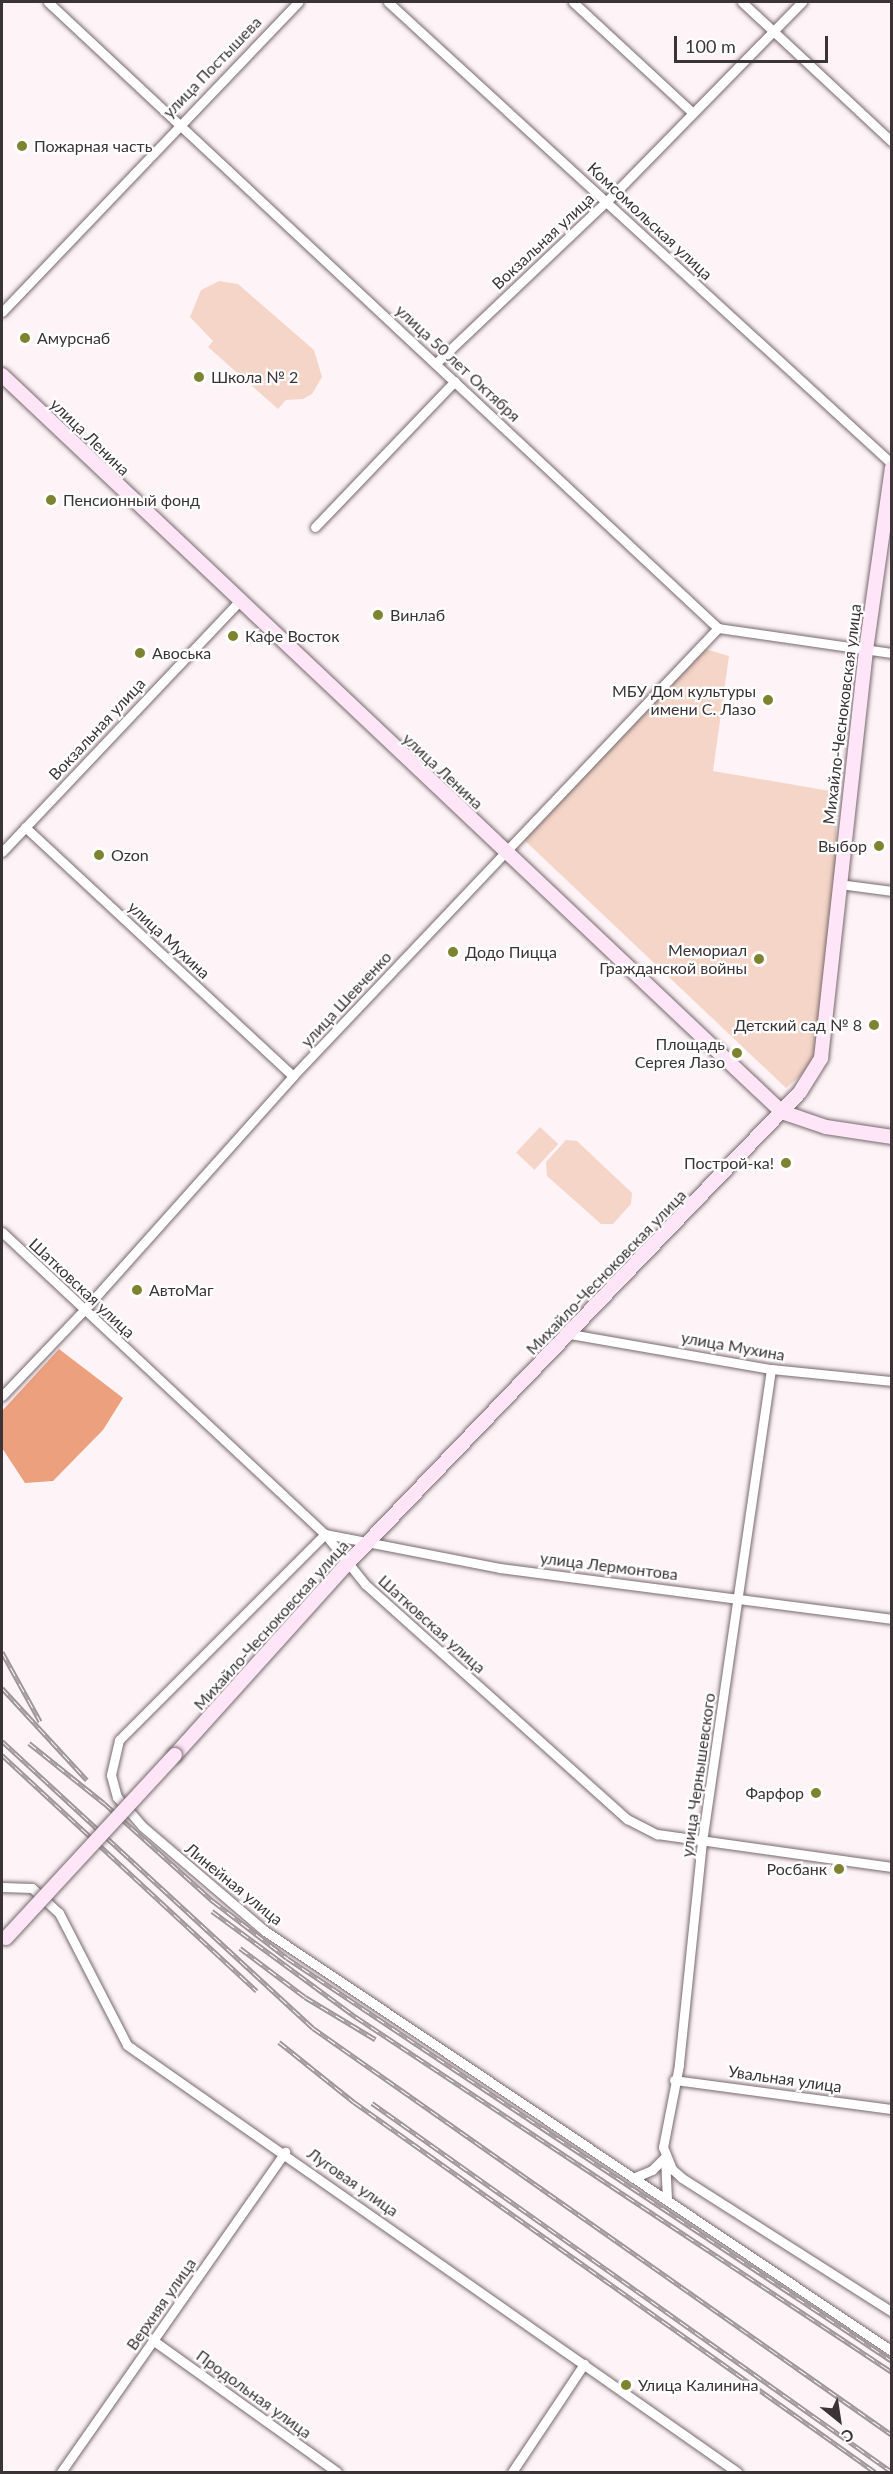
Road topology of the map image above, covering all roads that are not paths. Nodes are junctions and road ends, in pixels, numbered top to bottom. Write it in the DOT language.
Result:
graph roads {
  1 [pos="48,2"];
  2 [pos="298,2"];
  3 [pos="388,2"];
  4 [pos="573,2"];
  5 [pos="742,2"];
  6 [pos="802,2"];
  7 [pos="774,32"];
  8 [pos="693,113"];
  9 [pos="178,123"];
  10 [pos="891,142"];
  11 [pos="607,201"];
  12 [pos="2,312"];
  13 [pos="436,363"];
  14 [pos="2,375"];
  15 [pos="455,381"];
  16 [pos="891,466"];
  17 [pos="315,527"];
  18 [pos="239,601"];
  19 [pos="718,628"];
  20 [pos="866,650"];
  21 [pos="891,653"];
  22 [pos="25,827"];
  23 [pos="2,852"];
  24 [pos="505,852"];
  25 [pos="838,884"];
  26 [pos="891,891"];
  27 [pos="293,1076"];
  28 [pos="782,1112"];
  29 [pos="891,1137"];
  30 [pos="2,1233"];
  31 [pos="83,1311"];
  32 [pos="570,1334"];
  33 [pos="771,1369"];
  34 [pos="891,1381"];
  35 [pos="2,1396"];
  36 [pos="325,1534"];
  37 [pos="372,1540"];
  38 [pos="349,1562"];
  39 [pos="738,1597"];
  40 [pos="891,1619"];
  41 [pos="702,1841"];
  42 [pos="891,1867"];
  43 [pos="2,1887"];
  44 [pos="4,1941"];
  45 [pos="674,2080"];
  46 [pos="891,2109"];
  47 [pos="285,2152"];
  48 [pos="665,2157"];
  49 [pos="633,2178"];
  50 [pos="667,2199"];
  51 [pos="891,2312"];
  52 [pos="154,2341"];
  53 [pos="891,2351"];
  54 [pos="584,2364"];
  55 [pos="61,2472"];
  56 [pos="337,2472"];
  57 [pos="512,2472"];
  58 [pos="736,2472"];
  1 -- 9 [label="street, улица 50 лет Октября"];
  2 -- 9 [label="street, улица Постышева"];
  3 -- 11 [label="street, Комсомольская улица"];
  4 -- 8 [label="street"];
  5 -- 7 [label="street"];
  6 -- 7 [label="street, Вокзальная улица"];
  7 -- 8 [label="street, Вокзальная улица"];
  7 -- 10 [label="street"];
  8 -- 11 [label="street, Вокзальная улица"];
  9 -- 12 [label="street, улица Постышева"];
  9 -- 13 [label="street, улица 50 лет Октября"];
  11 -- 13 [label="street, Вокзальная улица"];
  11 -- 16 [label="street, Комсомольская улица"];
  13 -- 15 [label="street, улица 50 лет Октября"];
  14 -- 18 [label="main road, улица Ленина"];
  15 -- 17 [label="street"];
  15 -- 19 [label="street, улица 50 лет Октября"];
  16 -- 20 [label="main road, Михайло-Чесноковская улица"];
  18 -- 22 [label="street, Вокзальная улица"];
  18 -- 24 [label="main road, улица Ленина"];
  19 -- 20 [label="street"];
  19 -- 24 [label="street, улица Шевченко"];
  20 -- 21 [label="street"];
  20 -- 25 [label="main road, Михайло-Чесноковская улица"];
  22 -- 23 [label="street, Вокзальная улица"];
  22 -- 27 [label="street, улица Мухина"];
  24 -- 27 [label="street, улица Шевченко"];
  24 -- 28 [label="main road, улица Ленина"];
  25 -- 26 [label="street"];
  25 -- 28 [label="main road, Михайло-Чесноковская улица"];
  27 -- 31 [label="street, улица Шевченко"];
  28 -- 29 [label="main road, улица Ленина"];
  28 -- 32 [label="main road, Михайло-Чесноковская улица"];
  30 -- 31 [label="street, Шатковская улица"];
  31 -- 35 [label="street, улица Шевченко"];
  31 -- 36 [label="street, Шатковская улица"];
  32 -- 33 [label="street, улица Мухина"];
  32 -- 37 [label="main road, Михайло-Чесноковская улица"];
  33 -- 34 [label="street, улица Мухина"];
  33 -- 39 [label="street, улица Чернышевского"];
  36 -- 37 [label="street, улица Лермонтова"];
  36 -- 38 [label="street, Шатковская улица"];
  36 -- 49 [label="street, Линейная улица"];
  37 -- 38 [label="main road, Михайло-Чесноковская улица"];
  37 -- 39 [label="street, улица Лермонтова"];
  38 -- 41 [label="street, Шатковская улица"];
  38 -- 44 [label="main road, Михайло-Чесноковская улица, bridge"];
  39 -- 40 [label="street, улица Лермонтова"];
  39 -- 41 [label="street, улица Чернышевского"];
  41 -- 42 [label="street, Шатковская улица"];
  41 -- 45 [label="street, улица Чернышевского"];
  43 -- 47 [label="street, Луговая улица"];
  45 -- 46 [label="street, Увальная улица"];
  45 -- 48 [label="street, улица Чернышевского"];
  47 -- 52 [label="street, Верхняя улица"];
  47 -- 54 [label="street, Луговая улица"];
  48 -- 49 [label="street"];
  48 -- 50 [label="street, улица Чернышевского"];
  48 -- 51 [label="street"];
  49 -- 50 [label="street, Линейная улица"];
  50 -- 53 [label="street, Линейная улица"];
  52 -- 55 [label="street, Верхняя улица"];
  52 -- 56 [label="street, Продольная улица"];
  54 -- 57 [label="street"];
  54 -- 58 [label="street, Луговая улица"];
}
